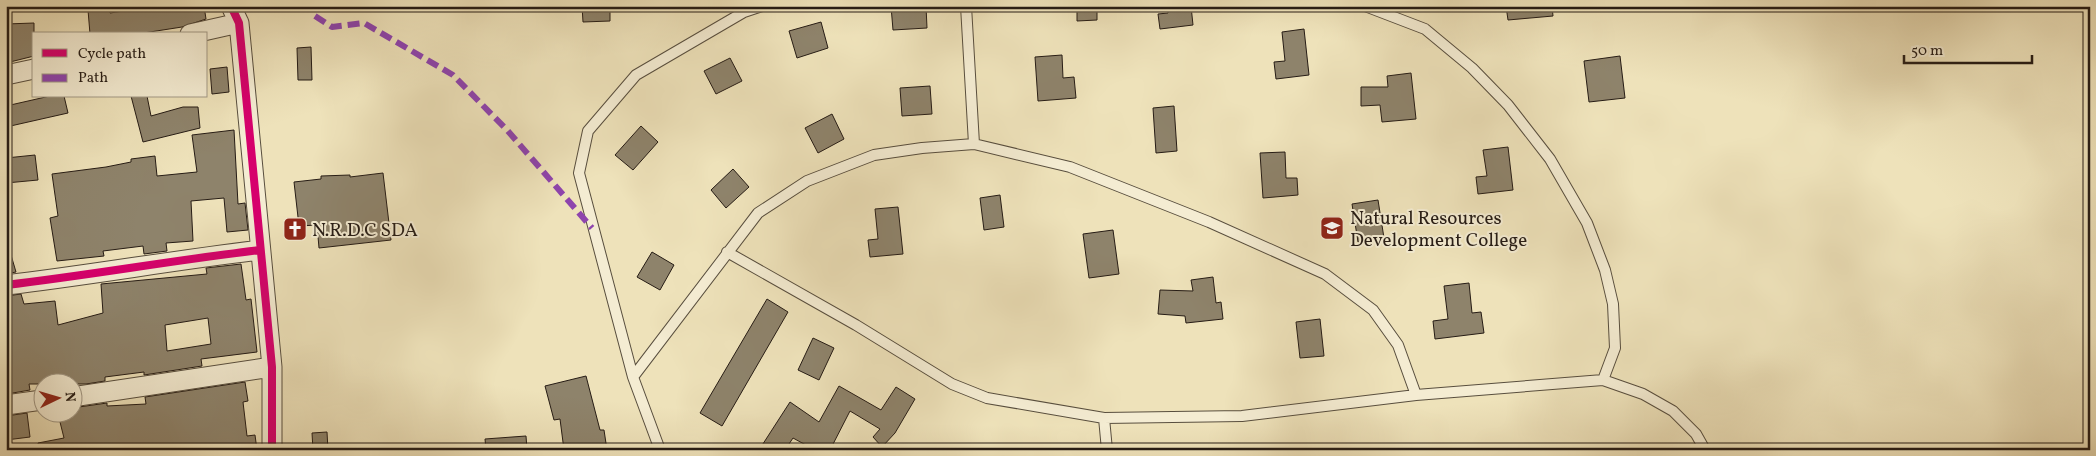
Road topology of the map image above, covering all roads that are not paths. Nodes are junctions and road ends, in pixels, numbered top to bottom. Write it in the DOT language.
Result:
graph roads {
  1 [pos="762,6"];
  2 [pos="966,6"];
  3 [pos="1365,6"];
  4 [pos="235,14"];
  5 [pos="194,32"];
  6 [pos="32,69"];
  7 [pos="6,75"];
  8 [pos="974,144"];
  9 [pos="260,250"];
  10 [pos="727,252"];
  11 [pos="6,285"];
  12 [pos="272,367"];
  13 [pos="633,377"];
  14 [pos="1604,380"];
  15 [pos="82,395"];
  16 [pos="1416,395"];
  17 [pos="32,401"];
  18 [pos="6,405"];
  19 [pos="1104,418"];
  20 [pos="272,450"];
  21 [pos="660,450"];
  22 [pos="1107,450"];
  23 [pos="1705,450"];
  1 -- 13 [label="lane"];
  2 -- 8 [label="lane"];
  3 -- 14 [label="lane"];
  4 -- 5 [label="street"];
  4 -- 9 [label="street"];
  6 -- 7 [label="street"];
  8 -- 10 [label="lane"];
  8 -- 16 [label="lane"];
  9 -- 11 [label="street"];
  9 -- 12 [label="street"];
  10 -- 13 [label="lane"];
  10 -- 19 [label="lane"];
  12 -- 15 [label="street"];
  12 -- 20 [label="street"];
  13 -- 21 [label="lane"];
  14 -- 16 [label="lane"];
  14 -- 23 [label="lane"];
  16 -- 19 [label="lane"];
  17 -- 18 [label="street"];
  19 -- 22 [label="lane"];
}
